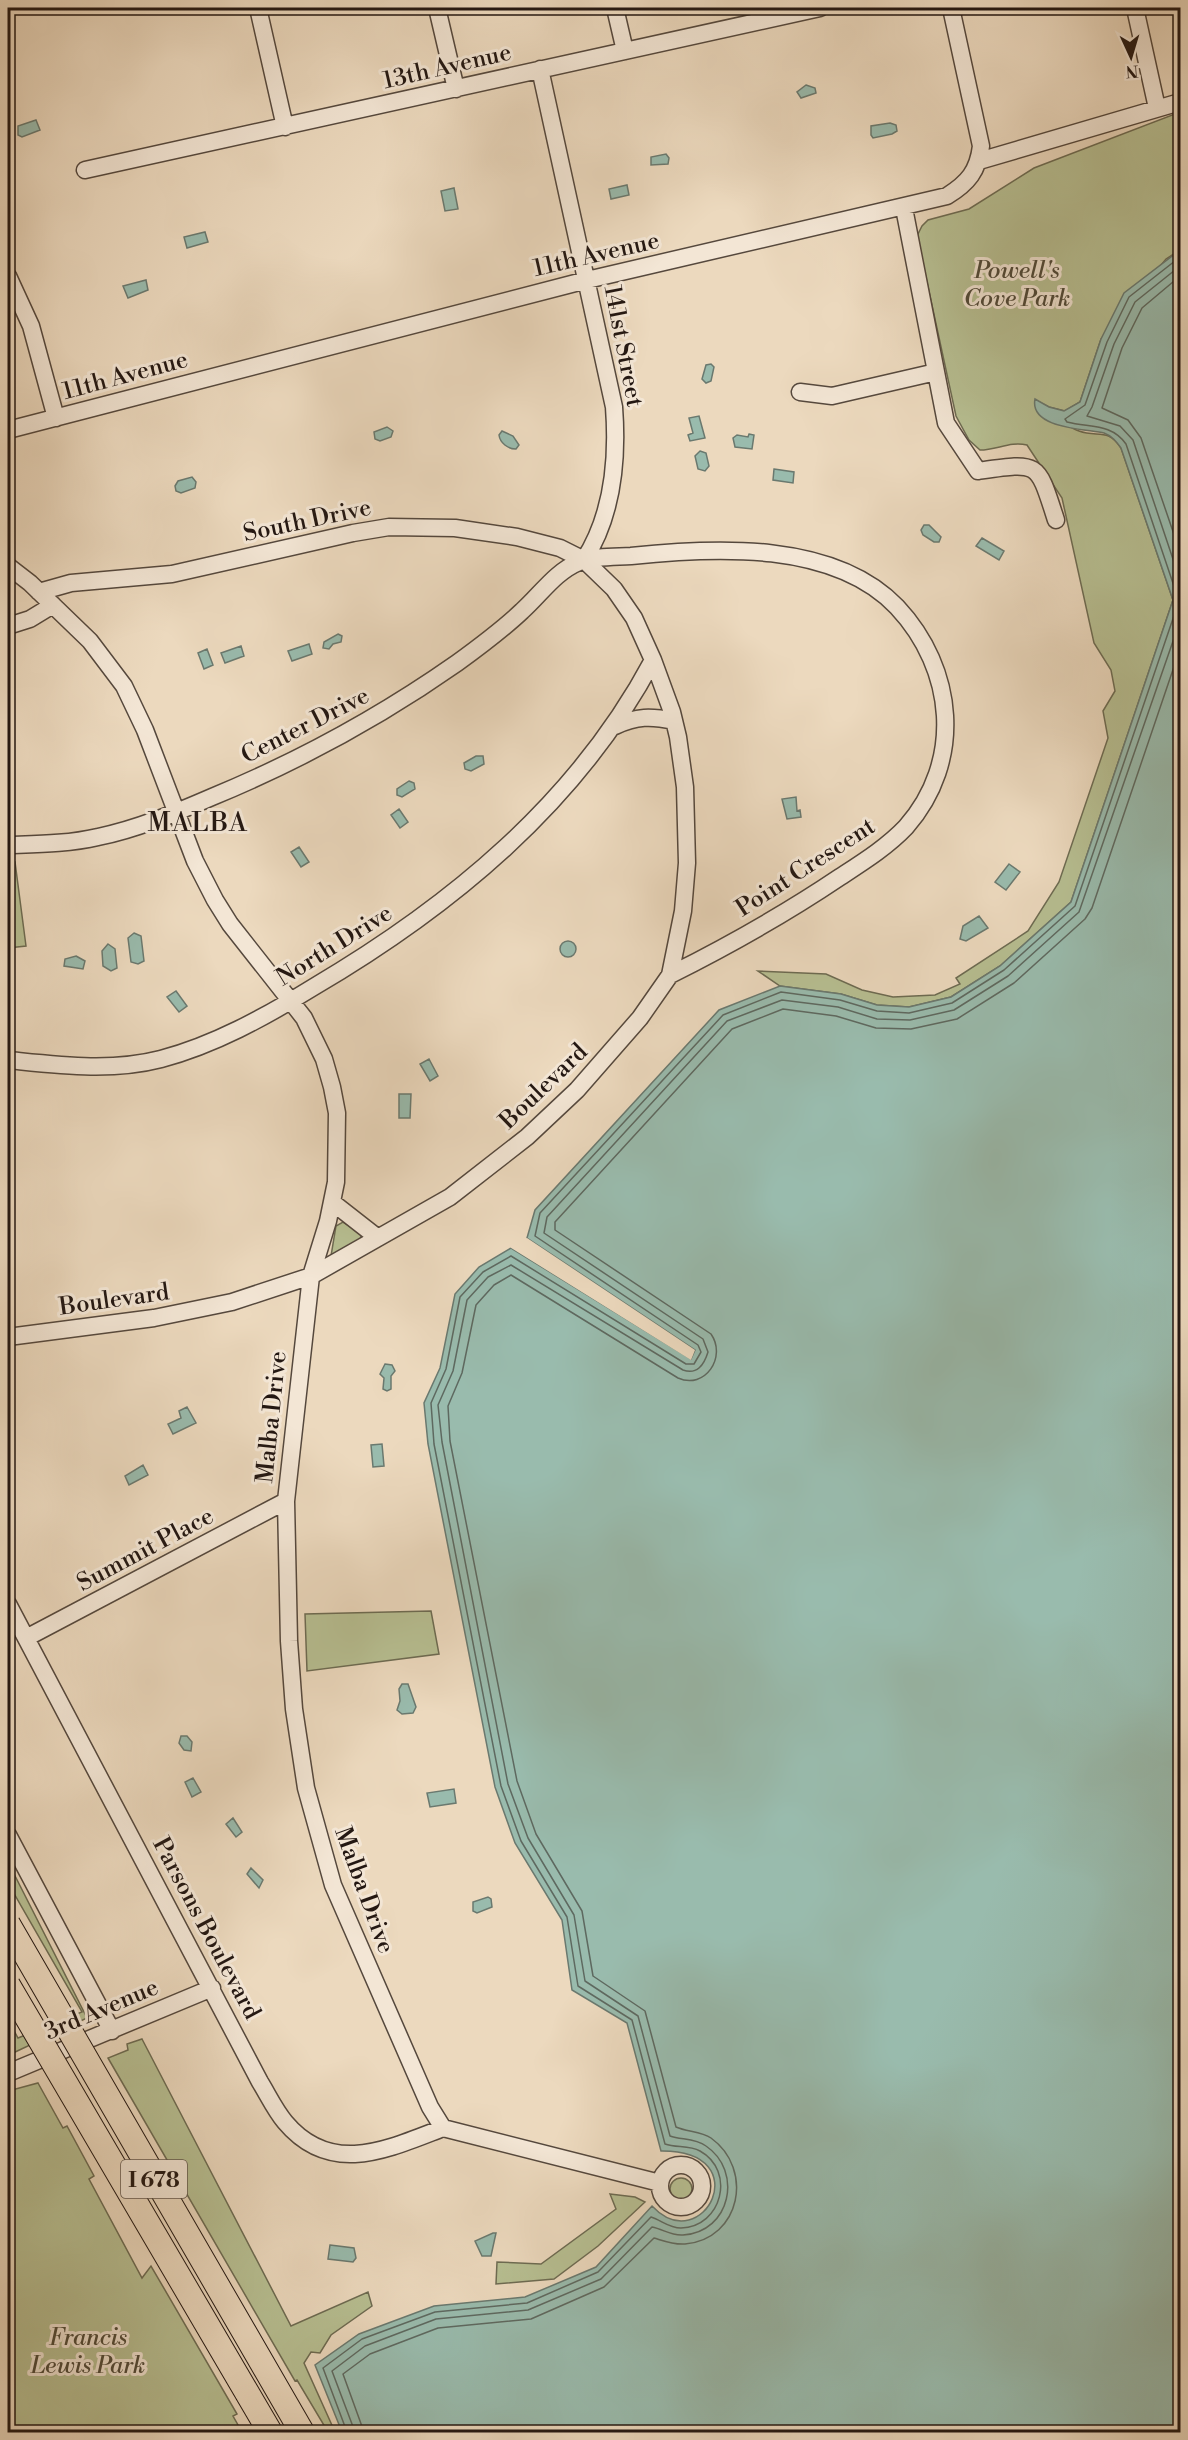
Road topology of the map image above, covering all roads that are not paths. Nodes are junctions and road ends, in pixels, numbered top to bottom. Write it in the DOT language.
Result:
graph roads {
  1 [pos="258,8"];
  2 [pos="437,8"];
  3 [pos="615,8"];
  4 [pos="820,8"];
  5 [pos="951,8"];
  6 [pos="1135,8"];
  7 [pos="770,13"];
  8 [pos="625,51"];
  9 [pos="540,69"];
  10 [pos="456,89"];
  11 [pos="1180,102"];
  12 [pos="1157,108"];
  13 [pos="285,127"];
  14 [pos="979,161"];
  15 [pos="85,170"];
  16 [pos="904,208"];
  17 [pos="8,276"];
  18 [pos="587,280"];
  19 [pos="936,372"];
  20 [pos="800,392"];
  21 [pos="56,418"];
  22 [pos="8,430"];
  23 [pos="1056,520"];
  24 [pos="584,560"];
  25 [pos="8,566"];
  26 [pos="39,592"];
  27 [pos="53,605"];
  28 [pos="8,626"];
  29 [pos="653,660"];
  30 [pos="674,721"];
  31 [pos="615,726"];
  32 [pos="175,812"];
  33 [pos="8,845"];
  34 [pos="670,975"];
  35 [pos="291,1001"];
  36 [pos="8,1060"];
  37 [pos="332,1202"];
  38 [pos="378,1238"];
  39 [pos="311,1276"];
  40 [pos="8,1337"];
  41 [pos="286,1501"];
  42 [pos="8,1604"];
  43 [pos="26,1638"];
  44 [pos="8,1835"];
  45 [pos="8,1924"];
  46 [pos="8,1985"];
  47 [pos="212,1988"];
  48 [pos="112,2031"];
  49 [pos="8,2073"];
  50 [pos="443,2128"];
  51 [pos="660,2183"];
  52 [pos="270,2433"];
  53 [pos="302,2433"];
  1 -- 13 [label="street"];
  2 -- 10 [label="street"];
  3 -- 8 [label="street"];
  4 -- 7 [label="street, 13th Avenue"];
  5 -- 14 [label="street"];
  6 -- 12 [label="street"];
  7 -- 8 [label="street, 13th Avenue"];
  8 -- 9 [label="street, 13th Avenue"];
  9 -- 10 [label="street, 13th Avenue"];
  9 -- 18 [label="street, 141st Street"];
  10 -- 13 [label="street, 13th Avenue"];
  11 -- 12 [label="street"];
  12 -- 14 [label="street"];
  13 -- 15 [label="street, 13th Avenue"];
  14 -- 16 [label="street, 11th Avenue"];
  16 -- 18 [label="street, 11th Avenue"];
  16 -- 19 [label="street"];
  17 -- 21 [label="street"];
  18 -- 21 [label="street, 11th Avenue"];
  18 -- 24 [label="street, 141st Street"];
  19 -- 20 [label="street"];
  19 -- 23 [label="street"];
  21 -- 22 [label="street, 11th Avenue"];
  24 -- 26 [label="street, South Drive"];
  24 -- 29 [label="street, Boulevard"];
  24 -- 32 [label="street, Center Drive"];
  24 -- 34 [label="street, Point Crescent"];
  25 -- 26 [label="street, Malba Drive"];
  26 -- 27 [label="street, Malba Drive"];
  27 -- 28 [label="street"];
  27 -- 32 [label="street, Malba Drive"];
  29 -- 30 [label="street, Boulevard"];
  29 -- 31 [label="street, North Drive"];
  30 -- 31 [label="street"];
  30 -- 34 [label="street, Boulevard"];
  31 -- 35 [label="street, North Drive"];
  32 -- 33 [label="street, Center Drive"];
  32 -- 35 [label="street, Malba Drive"];
  34 -- 38 [label="street, Boulevard"];
  35 -- 36 [label="street, North Drive"];
  35 -- 37 [label="street, Malba Drive"];
  37 -- 38 [label="street"];
  37 -- 39 [label="street, Malba Drive"];
  38 -- 39 [label="street, Boulevard"];
  39 -- 40 [label="street, Boulevard"];
  39 -- 41 [label="street, Malba Drive"];
  41 -- 43 [label="street, Summit Place"];
  41 -- 50 [label="street, Malba Drive"];
  42 -- 43 [label="street, Parsons Boulevard"];
  43 -- 47 [label="street, Parsons Boulevard"];
  44 -- 48 [label="street"];
  45 -- 53 [label="highway, I 678, bridge"];
  46 -- 52 [label="highway, I 678, bridge"];
  47 -- 48 [label="street, 3rd Avenue"];
  47 -- 50 [label="street, Parsons Boulevard"];
  48 -- 49 [label="street, 3rd Avenue"];
  50 -- 51 [label="street"];
}
